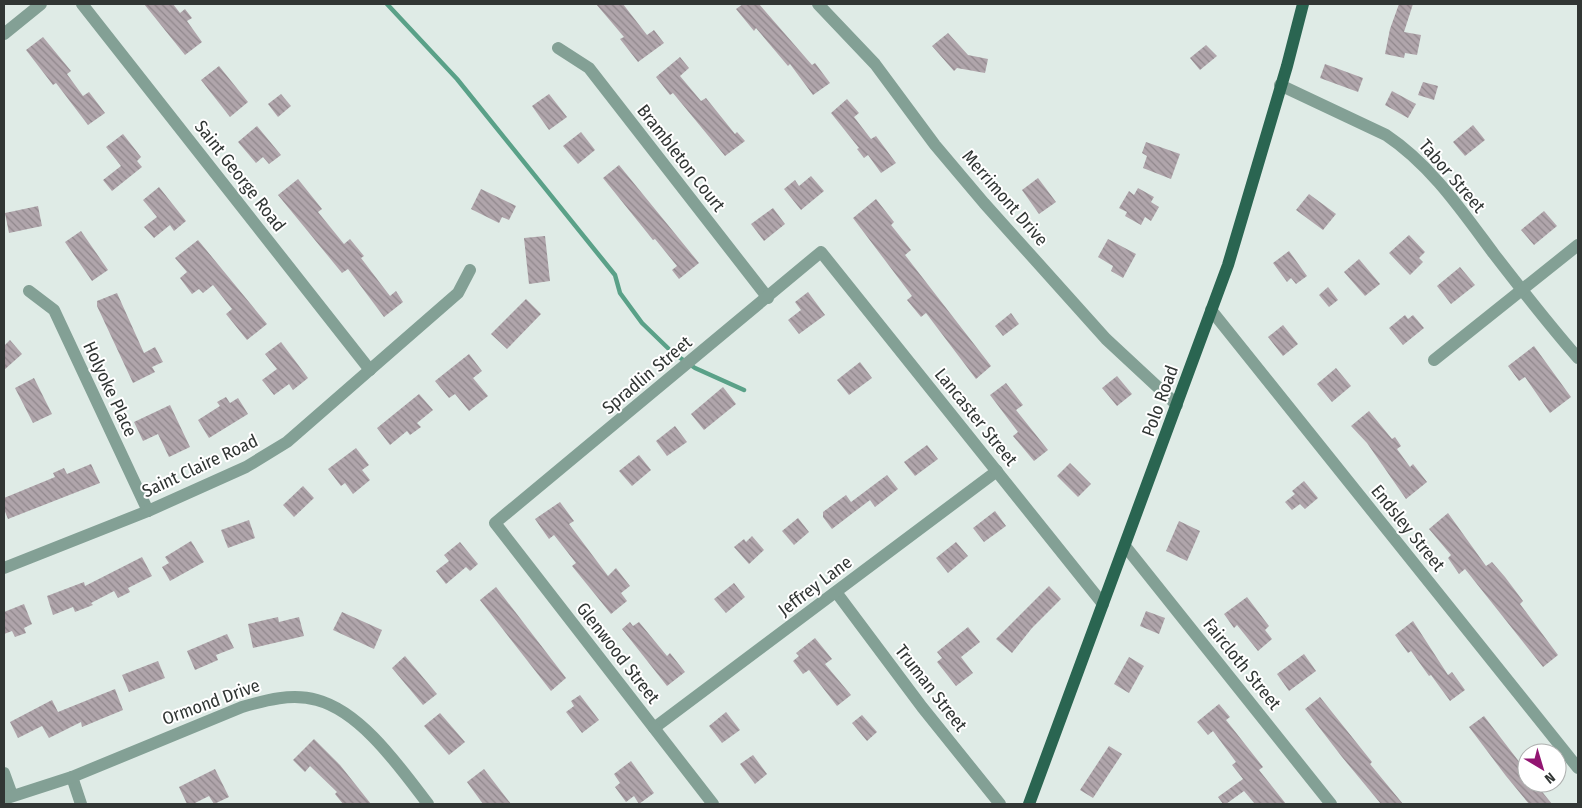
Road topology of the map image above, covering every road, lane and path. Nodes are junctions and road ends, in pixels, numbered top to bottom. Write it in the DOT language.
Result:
graph roads {
  1 [pos="41,4"];
  2 [pos="82,4"];
  3 [pos="818,4"];
  4 [pos="1303,4"];
  5 [pos="4,34"];
  6 [pos="558,48"];
  7 [pos="1280,85"];
  8 [pos="1578,245"];
  9 [pos="821,252"];
  10 [pos="470,270"];
  11 [pos="1522,290"];
  12 [pos="29,291"];
  13 [pos="768,298"];
  14 [pos="1211,310"];
  15 [pos="1578,358"];
  16 [pos="1434,360"];
  17 [pos="370,370"];
  18 [pos="1177,405"];
  19 [pos="997,471"];
  20 [pos="148,511"];
  21 [pos="495,523"];
  22 [pos="1125,546"];
  23 [pos="4,568"];
  24 [pos="836,592"];
  25 [pos="1103,604"];
  26 [pos="654,728"];
  27 [pos="1578,768"];
  28 [pos="4,773"];
  29 [pos="72,776"];
  30 [pos="8,797"];
  31 [pos="81,804"];
  32 [pos="428,804"];
  33 [pos="714,804"];
  34 [pos="1000,804"];
  35 [pos="1029,804"];
  36 [pos="1331,804"];
  1 -- 5 [label="street"];
  2 -- 17 [label="street, Saint George Road"];
  3 -- 18 [label="street, Merrimont Drive"];
  4 -- 7 [label="main road, Polo Road"];
  6 -- 13 [label="street, Brambleton Court"];
  7 -- 11 [label="street, Tabor Street"];
  7 -- 14 [label="main road, Polo Road"];
  8 -- 11 [label="street"];
  9 -- 13 [label="street, Spradlin Street"];
  9 -- 19 [label="street, Lancaster Street"];
  10 -- 17 [label="street, Saint Claire Road"];
  11 -- 15 [label="street, Tabor Street"];
  11 -- 16 [label="street"];
  12 -- 20 [label="street, Holyoke Place"];
  13 -- 21 [label="street, Spradlin Street"];
  14 -- 18 [label="main road, Polo Road"];
  14 -- 27 [label="street, Endsley Street"];
  17 -- 20 [label="street, Saint Claire Road"];
  18 -- 22 [label="main road, Polo Road"];
  19 -- 24 [label="street, Jeffrey Lane"];
  19 -- 25 [label="street, Lancaster Street"];
  20 -- 23 [label="street, Saint Claire Road"];
  21 -- 26 [label="street, Glenwood Street"];
  22 -- 25 [label="main road, Polo Road"];
  22 -- 36 [label="street, Faircloth Street"];
  24 -- 26 [label="street, Jeffrey Lane"];
  24 -- 34 [label="street, Truman Street"];
  25 -- 35 [label="main road, Polo Road"];
  26 -- 33 [label="street, Glenwood Street"];
  28 -- 30 [label="street"];
  29 -- 30 [label="street, Ormond Drive"];
  29 -- 31 [label="street"];
  29 -- 32 [label="street, Ormond Drive"];
}
